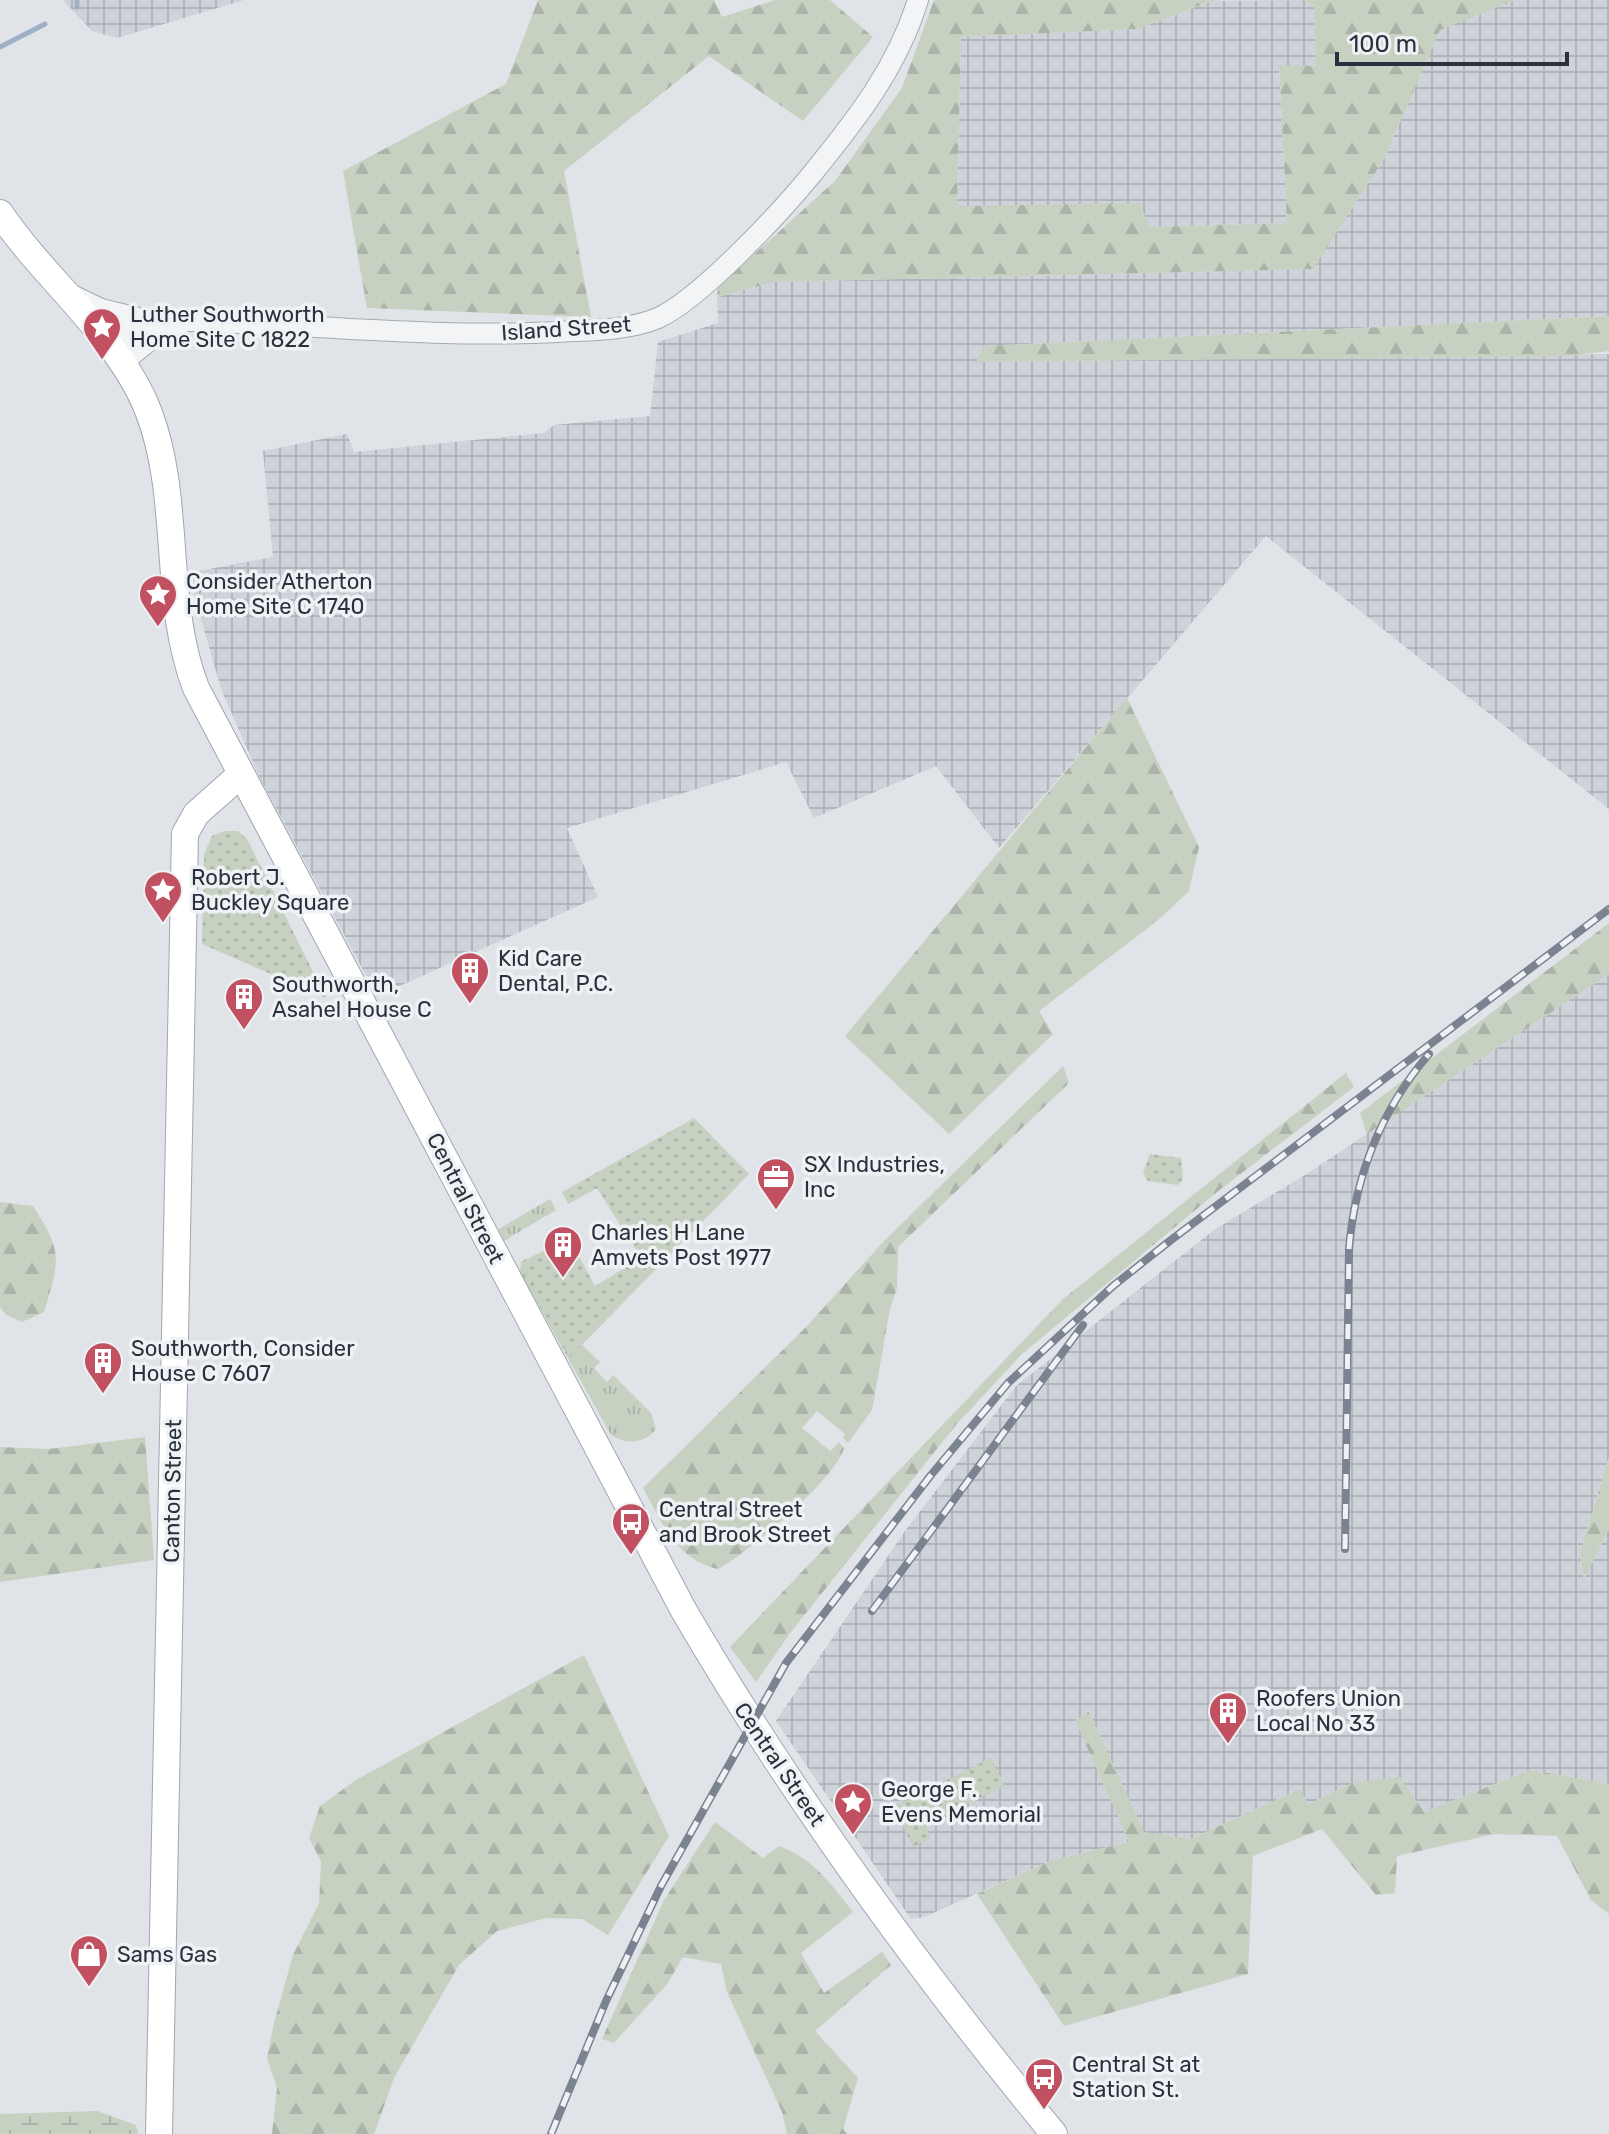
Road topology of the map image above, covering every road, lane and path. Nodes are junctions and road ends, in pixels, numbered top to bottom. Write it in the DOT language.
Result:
graph roads {
  1 [pos="918,0"];
  2 [pos="0,213"];
  3 [pos="57,288"];
  4 [pos="146,320"];
  5 [pos="200,321"];
  6 [pos="116,355"];
  7 [pos="240,775"];
  8 [pos="159,2134"];
  9 [pos="1054,2134"];
  1 -- 5 [label="street, Island Street"];
  2 -- 3 [label="main road, Central Street"];
  3 -- 4 [label="street, Island Street"];
  3 -- 6 [label="main road, Central Street"];
  4 -- 5 [label="street, Island Street"];
  4 -- 6 [label="street"];
  5 -- 6 [label="street, Island Street"];
  6 -- 7 [label="main road, Central Street"];
  7 -- 8 [label="main road, Canton Street"];
  7 -- 9 [label="main road, Central Street"];
}
